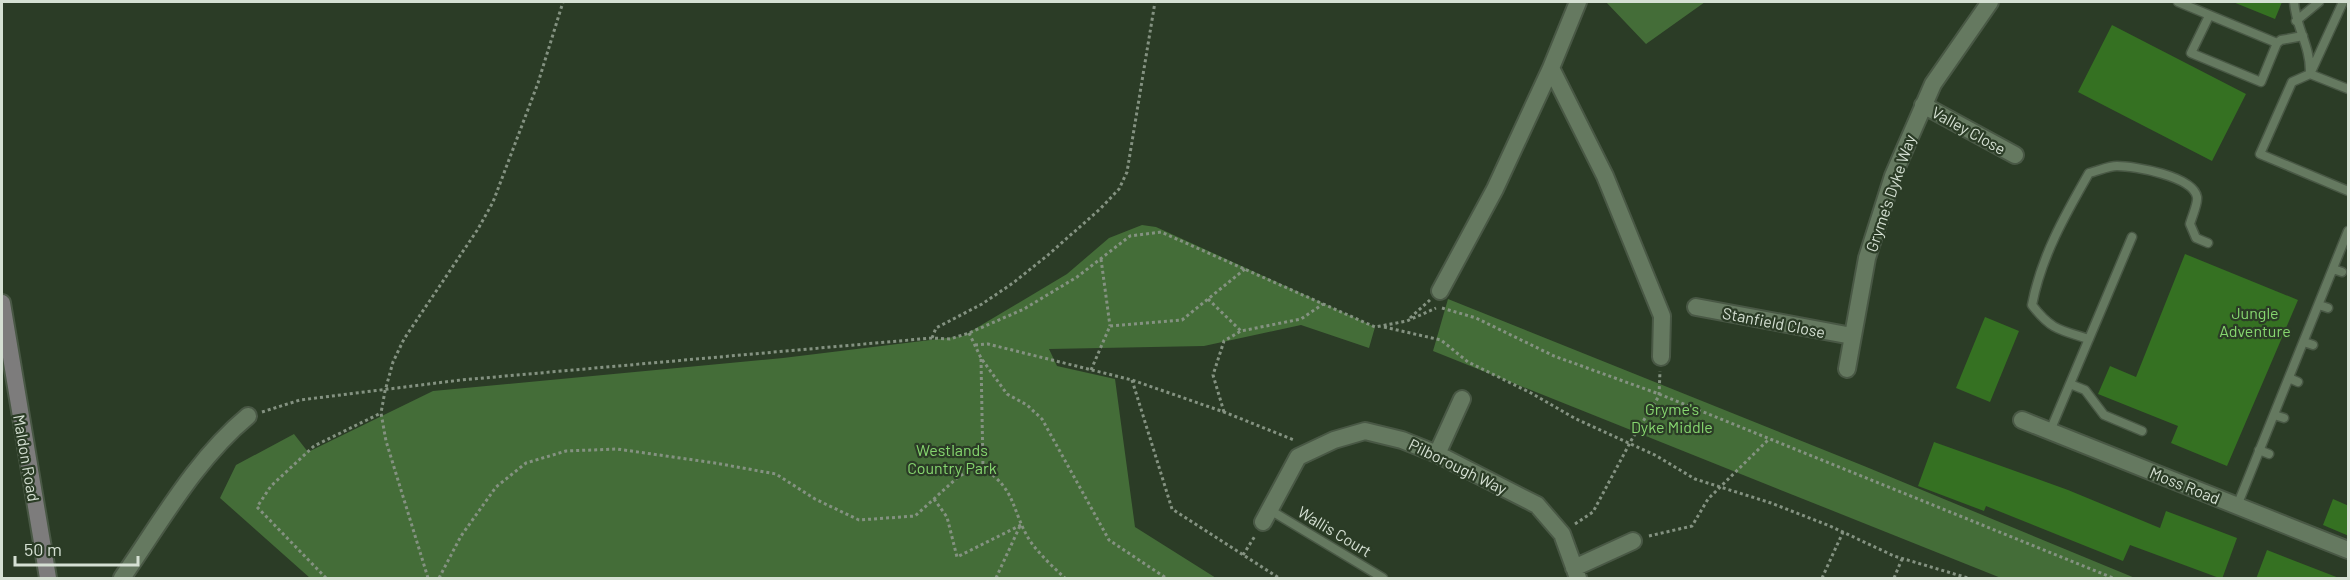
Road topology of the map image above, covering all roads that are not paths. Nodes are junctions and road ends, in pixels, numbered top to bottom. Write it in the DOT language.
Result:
graph roads {
  1 [pos="1578,2"];
  2 [pos="1990,2"];
  3 [pos="2178,2"];
  4 [pos="2294,2"];
  5 [pos="2319,2"];
  6 [pos="2343,2"];
  7 [pos="2209,16"];
  8 [pos="2296,21"];
  9 [pos="2303,36"];
  10 [pos="2277,43"];
  11 [pos="1551,68"];
  12 [pos="2310,74"];
  13 [pos="2349,88"];
  14 [pos="1923,105"];
  15 [pos="2015,155"];
  16 [pos="2349,191"];
  17 [pos="2348,233"];
  18 [pos="2132,237"];
  19 [pos="2208,243"];
  20 [pos="1440,291"];
  21 [pos="2,303"];
  22 [pos="1696,307"];
  23 [pos="1852,336"];
  24 [pos="2089,339"];
  25 [pos="1660,357"];
  26 [pos="1847,369"];
  27 [pos="2289,378"];
  28 [pos="2298,382"];
  29 [pos="2070,384"];
  30 [pos="1462,399"];
  31 [pos="2274,415"];
  32 [pos="248,416"];
  33 [pos="2284,418"];
  34 [pos="2022,420"];
  35 [pos="2050,431"];
  36 [pos="2142,431"];
  37 [pos="2259,450"];
  38 [pos="1437,454"];
  39 [pos="2269,454"];
  40 [pos="2236,506"];
  41 [pos="1267,516"];
  42 [pos="1633,541"];
  43 [pos="2349,550"];
  44 [pos="1576,573"];
  45 [pos="48,579"];
  46 [pos="122,579"];
  47 [pos="1383,579"];
  1 -- 11 [label="street"];
  2 -- 14 [label="street, Gryme's Dyke Way"];
  3 -- 7 [label="lane"];
  4 -- 8 [label="lane"];
  5 -- 8 [label="lane"];
  6 -- 12 [label="lane"];
  7 -- 10 [label="lane"];
  7 -- 10 [label="lane"];
  8 -- 9 [label="lane"];
  9 -- 10 [label="lane"];
  9 -- 12 [label="lane"];
  11 -- 20 [label="street"];
  11 -- 25 [label="street"];
  12 -- 13 [label="lane"];
  12 -- 16 [label="lane"];
  14 -- 15 [label="street, Valley Close"];
  14 -- 23 [label="street, Gryme's Dyke Way"];
  17 -- 27 [label="lane"];
  18 -- 24 [label="lane"];
  19 -- 24 [label="lane"];
  21 -- 45 [label="main road, Maldon Road"];
  22 -- 23 [label="street, Stanfield Close"];
  23 -- 26 [label="street, Gryme's Dyke Way"];
  24 -- 29 [label="lane"];
  27 -- 28 [label="lane"];
  27 -- 31 [label="lane"];
  29 -- 35 [label="lane"];
  29 -- 36 [label="lane"];
  30 -- 38 [label="street"];
  31 -- 33 [label="lane"];
  31 -- 37 [label="lane"];
  32 -- 46 [label="street"];
  34 -- 35 [label="street, Moss Road"];
  35 -- 40 [label="street, Moss Road"];
  37 -- 39 [label="lane"];
  37 -- 40 [label="lane"];
  38 -- 41 [label="street, Pilborough Way"];
  38 -- 44 [label="street, Pilborough Way"];
  40 -- 43 [label="street, Moss Road"];
  41 -- 47 [label="lane, Wallis Court"];
  42 -- 44 [label="street"];
}
